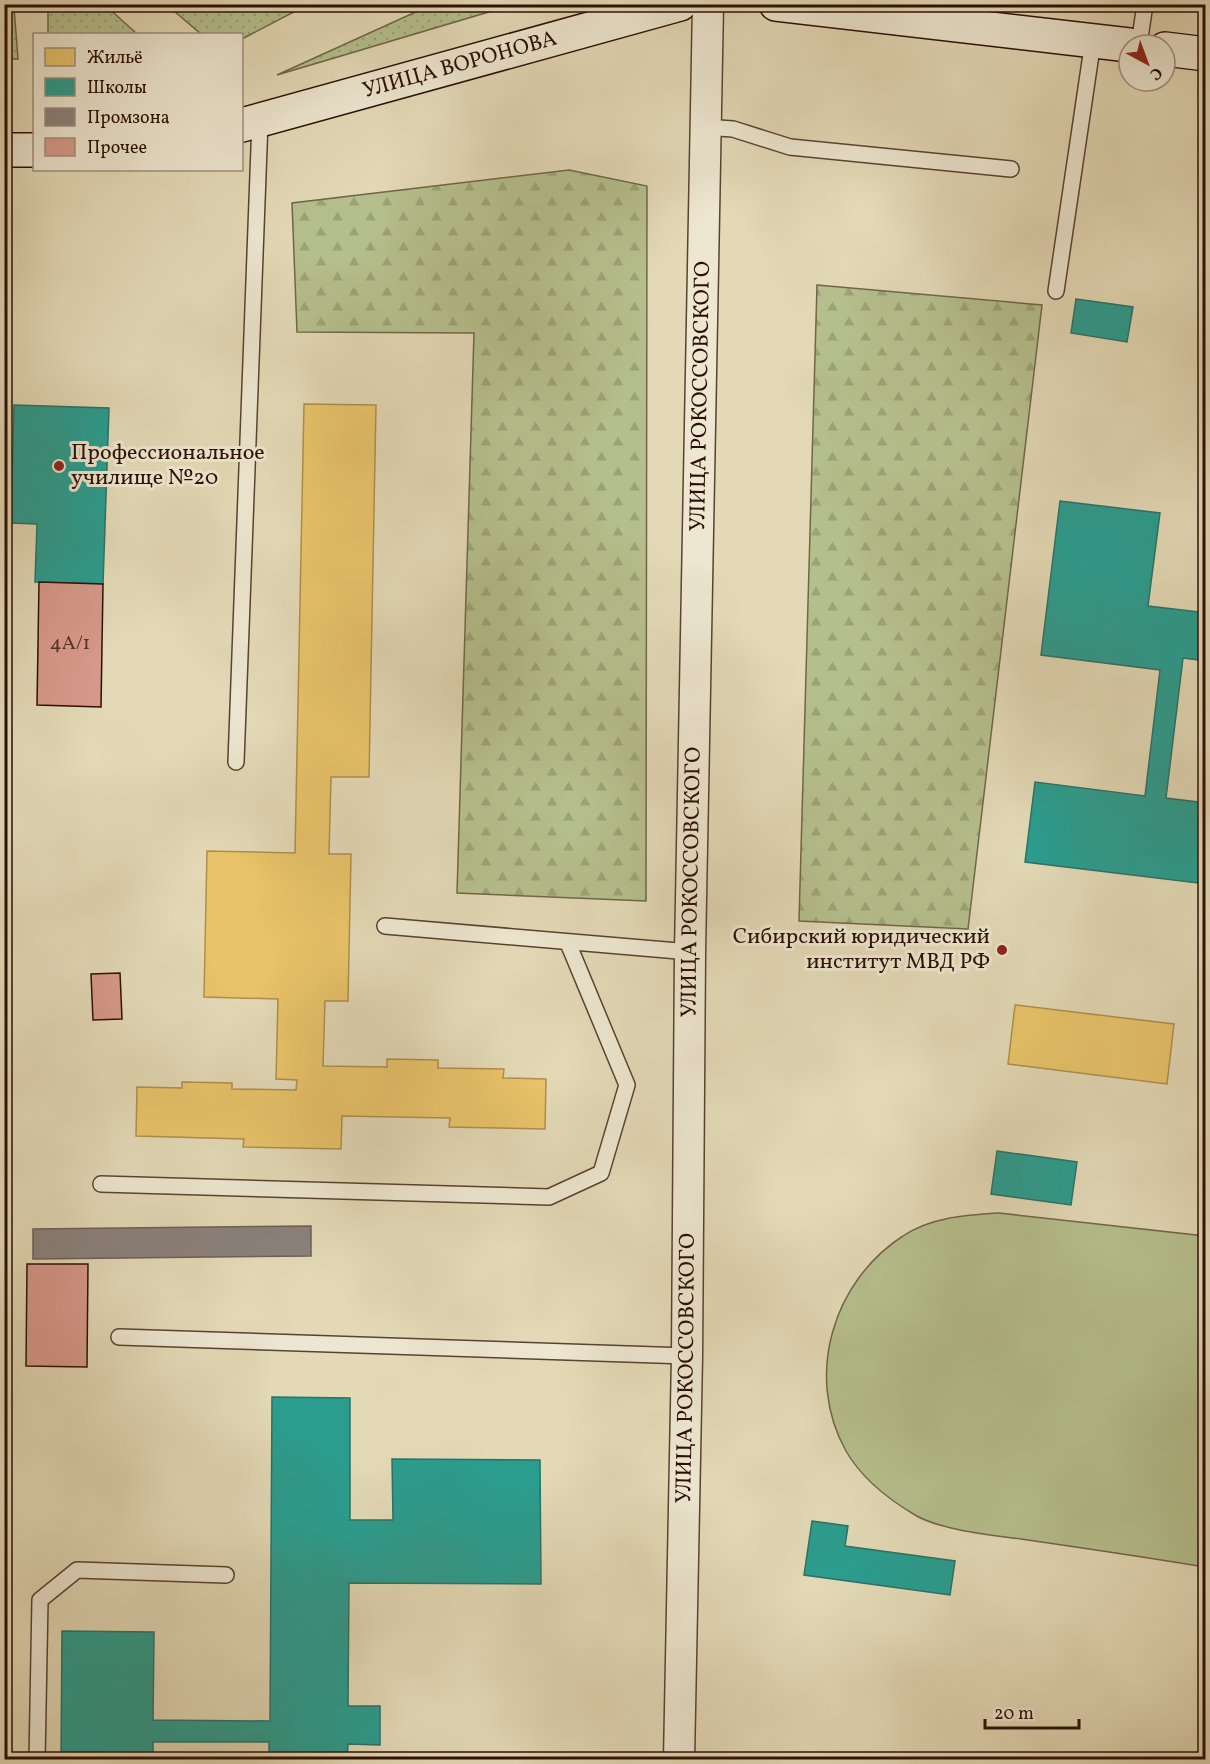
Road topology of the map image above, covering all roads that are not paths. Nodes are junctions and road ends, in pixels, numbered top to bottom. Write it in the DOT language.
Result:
graph roads {
  1 [pos="680,4"];
  2 [pos="708,4"];
  3 [pos="776,4"];
  4 [pos="1145,4"];
  5 [pos="1141,33"];
  6 [pos="1094,41"];
  7 [pos="1117,44"];
  8 [pos="1177,50"];
  9 [pos="1206,54"];
  10 [pos="251,123"];
  11 [pos="704,127"];
  12 [pos="4,150"];
  13 [pos="33,150"];
  14 [pos="1011,169"];
  15 [pos="1056,291"];
  16 [pos="236,762"];
  17 [pos="385,926"];
  18 [pos="568,943"];
  19 [pos="690,952"];
  20 [pos="101,1184"];
  21 [pos="119,1336"];
  22 [pos="687,1356"];
  23 [pos="226,1575"];
  24 [pos="37,1760"];
  25 [pos="679,1760"];
  1 -- 10 [label="main road, УЛИЦА ВОРОНОВА"];
  2 -- 11 [label="street, УЛИЦА РОКОССОВСКОГО"];
  3 -- 6 [label="main road"];
  4 -- 5 [label="lane"];
  6 -- 7 [label="main road"];
  6 -- 15 [label="lane"];
  8 -- 9 [label="main road"];
  10 -- 16 [label="lane"];
  11 -- 14 [label="lane"];
  11 -- 19 [label="street, УЛИЦА РОКОССОВСКОГО"];
  12 -- 13 [label="main road"];
  17 -- 18 [label="lane"];
  18 -- 19 [label="lane"];
  18 -- 20 [label="lane"];
  19 -- 22 [label="street, УЛИЦА РОКОССОВСКОГО"];
  21 -- 22 [label="lane"];
  22 -- 25 [label="street, УЛИЦА РОКОССОВСКОГО"];
  23 -- 24 [label="lane"];
}
